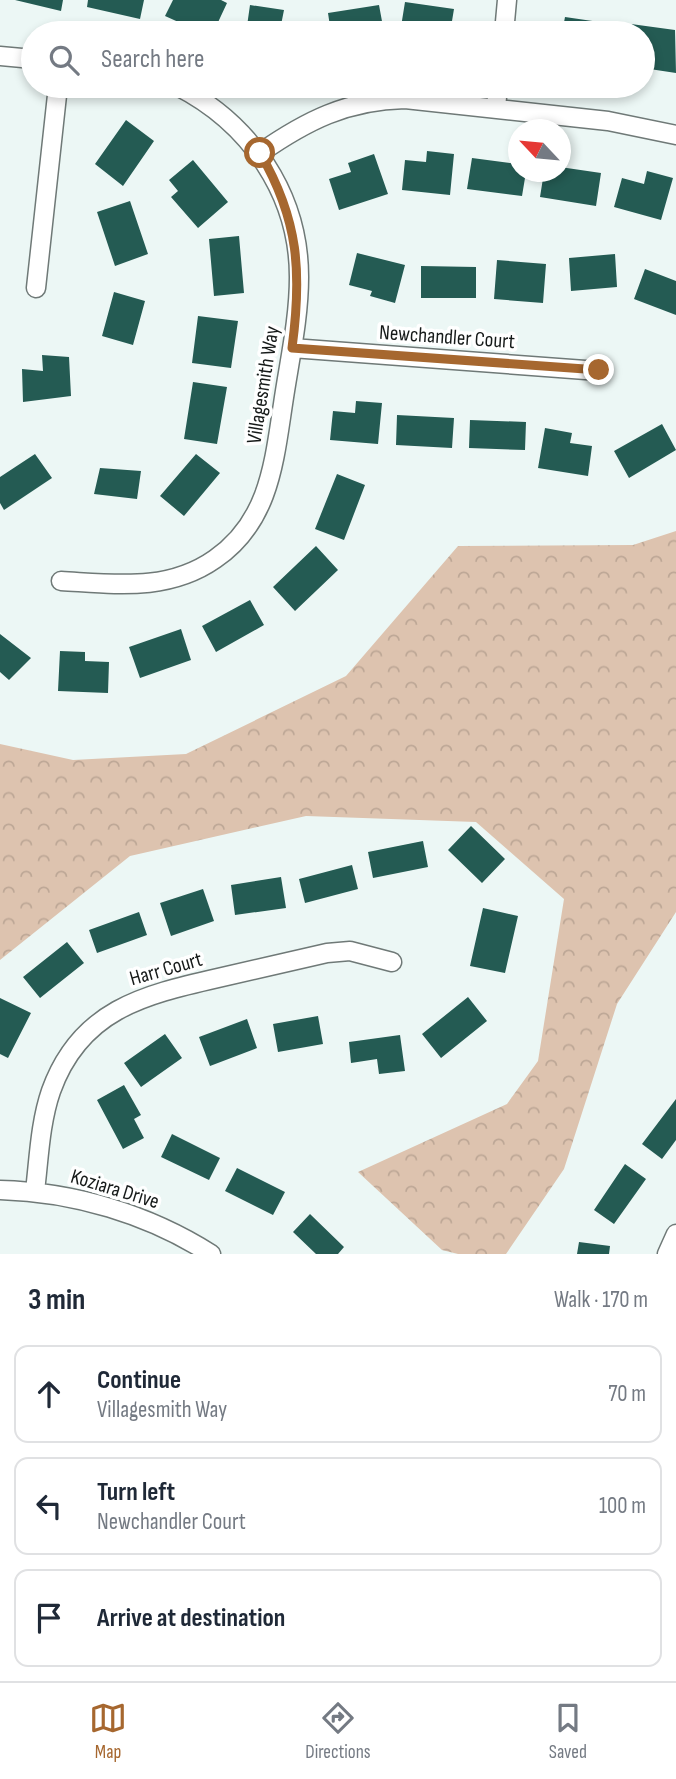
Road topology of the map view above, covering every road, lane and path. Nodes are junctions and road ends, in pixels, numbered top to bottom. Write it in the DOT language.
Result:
graph roads {
  1 [pos="507,0"];
  2 [pos="505,21"];
  3 [pos="0,56"];
  4 [pos="21,58"];
  5 [pos="57,98"];
  6 [pos="198,98"];
  7 [pos="497,98"];
  8 [pos="496,108"];
  9 [pos="676,135"];
  10 [pos="260,153"];
  11 [pos="36,288"];
  12 [pos="292,348"];
  13 [pos="599,370"];
  14 [pos="61,581"];
  15 [pos="392,962"];
  16 [pos="0,1190"];
  17 [pos="35,1191"];
  18 [pos="676,1234"];
  19 [pos="211,1254"];
  20 [pos="667,1254"];
  1 -- 2 [label="street"];
  3 -- 4 [label="street"];
  5 -- 11 [label="street"];
  6 -- 10 [label="street, Villagesmith Way"];
  7 -- 8 [label="street"];
  8 -- 9 [label="street"];
  8 -- 10 [label="street"];
  10 -- 12 [label="street, Villagesmith Way"];
  12 -- 13 [label="street, Newchandler Court"];
  12 -- 14 [label="street, Villagesmith Way"];
  15 -- 17 [label="street, Harr Court"];
  16 -- 17 [label="street, Koziara Drive"];
  17 -- 19 [label="street, Koziara Drive"];
  18 -- 20 [label="street"];
}
